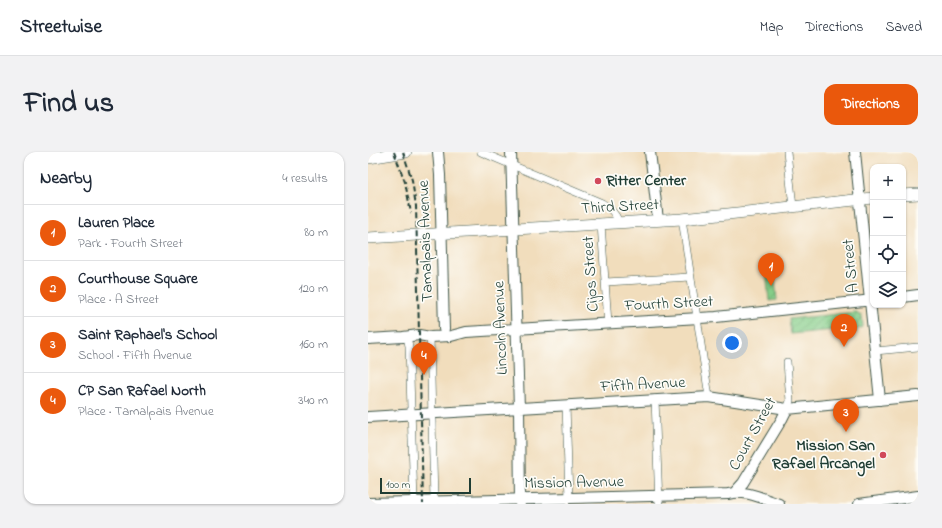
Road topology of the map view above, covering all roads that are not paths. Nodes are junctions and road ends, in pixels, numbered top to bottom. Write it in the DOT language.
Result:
graph roads {
  1 [pos="406,152"];
  2 [pos="438,152"];
  3 [pos="481,152"];
  4 [pos="511,152"];
  5 [pos="650,152"];
  6 [pos="787,152"];
  7 [pos="855,152"];
  8 [pos="368,158"];
  9 [pos="512,165"];
  10 [pos="918,194"];
  11 [pos="906,195"];
  12 [pos="870,198"];
  13 [pos="860,200"];
  14 [pos="793,206"];
  15 [pos="682,219"];
  16 [pos="658,220"];
  17 [pos="618,222"];
  18 [pos="601,224"];
  19 [pos="514,229"];
  20 [pos="442,233"];
  21 [pos="368,238"];
  22 [pos="690,277"];
  23 [pos="606,282"];
  24 [pos="870,292"];
  25 [pos="918,295"];
  26 [pos="906,297"];
  27 [pos="870,301"];
  28 [pos="872,308"];
  29 [pos="697,318"];
  30 [pos="608,323"];
  31 [pos="444,329"];
  32 [pos="516,329"];
  33 [pos="466,332"];
  34 [pos="419,335"];
  35 [pos="407,337"];
  36 [pos="430,337"];
  37 [pos="368,339"];
  38 [pos="918,347"];
  39 [pos="875,351"];
  40 [pos="787,362"];
  41 [pos="918,396"];
  42 [pos="709,397"];
  43 [pos="655,399"];
  44 [pos="880,400"];
  45 [pos="566,405"];
  46 [pos="519,408"];
  47 [pos="787,409"];
  48 [pos="432,413"];
  49 [pos="411,414"];
  50 [pos="368,417"];
  51 [pos="734,493"];
  52 [pos="918,496"];
  53 [pos="569,499"];
  54 [pos="659,500"];
  55 [pos="434,501"];
  56 [pos="414,502"];
  57 [pos="520,502"];
  58 [pos="368,503"];
  59 [pos="779,504"];
  60 [pos="859,504"];
  1 -- 8 [label="main road"];
  2 -- 20 [label="street, Tamalpais Avenue"];
  3 -- 9 [label="street"];
  4 -- 9 [label="street, Lincoln Avenue"];
  5 -- 16 [label="street"];
  6 -- 14 [label="street"];
  7 -- 13 [label="street, A Street"];
  9 -- 17 [label="street"];
  9 -- 19 [label="street, Lincoln Avenue"];
  10 -- 11 [label="main road"];
  12 -- 13 [label="main road, Third Street"];
  13 -- 14 [label="main road, Third Street"];
  13 -- 24 [label="street, A Street"];
  14 -- 15 [label="main road, Third Street"];
  15 -- 16 [label="main road, Third Street"];
  15 -- 22 [label="street"];
  16 -- 17 [label="main road, Third Street"];
  17 -- 18 [label="main road, Third Street"];
  18 -- 19 [label="main road, Third Street"];
  18 -- 23 [label="street, Cijos Street"];
  19 -- 20 [label="main road, Third Street"];
  19 -- 32 [label="street, Lincoln Avenue"];
  20 -- 21 [label="main road, Third Street"];
  20 -- 31 [label="street, Tamalpais Avenue"];
  22 -- 23 [label="street"];
  22 -- 29 [label="street"];
  23 -- 30 [label="street, Cijos Street"];
  25 -- 26 [label="street"];
  27 -- 29 [label="street, Fourth Street"];
  28 -- 39 [label="street, A Street"];
  29 -- 30 [label="street, Fourth Street"];
  29 -- 42 [label="street"];
  30 -- 32 [label="street, Fourth Street"];
  31 -- 33 [label="street, Fourth Street"];
  31 -- 34 [label="street, Fourth Street"];
  32 -- 33 [label="street, Fourth Street"];
  32 -- 46 [label="street, Lincoln Avenue"];
  33 -- 36 [label="street, Fourth Street"];
  34 -- 35 [label="street, Fourth Street"];
  34 -- 36 [label="street, Fourth Street"];
  35 -- 37 [label="street, Fourth Street"];
  35 -- 49 [label="street"];
  36 -- 48 [label="street"];
  38 -- 39 [label="street"];
  39 -- 44 [label="street, A Street"];
  40 -- 47 [label="street, Court Street"];
  41 -- 44 [label="street, Fifth Avenue"];
  42 -- 43 [label="street, Fifth Avenue"];
  42 -- 47 [label="street, Fifth Avenue"];
  43 -- 45 [label="street, Fifth Avenue"];
  43 -- 54 [label="street"];
  44 -- 47 [label="street, Fifth Avenue"];
  45 -- 46 [label="street, Fifth Avenue"];
  45 -- 53 [label="street"];
  46 -- 48 [label="street, Fifth Avenue"];
  46 -- 57 [label="street, Lincoln Avenue"];
  47 -- 51 [label="street, Court Street"];
  48 -- 49 [label="street, Fifth Avenue"];
  48 -- 55 [label="street"];
  49 -- 50 [label="street, Fifth Avenue"];
  49 -- 56 [label="street"];
  51 -- 54 [label="street, Mission Avenue"];
  51 -- 59 [label="street, Mission Avenue"];
  52 -- 60 [label="street"];
  53 -- 54 [label="street, Mission Avenue"];
  53 -- 57 [label="street, Mission Avenue"];
  55 -- 56 [label="street, Mission Avenue"];
  55 -- 57 [label="street, Mission Avenue"];
  56 -- 58 [label="street, Mission Avenue"];
}
